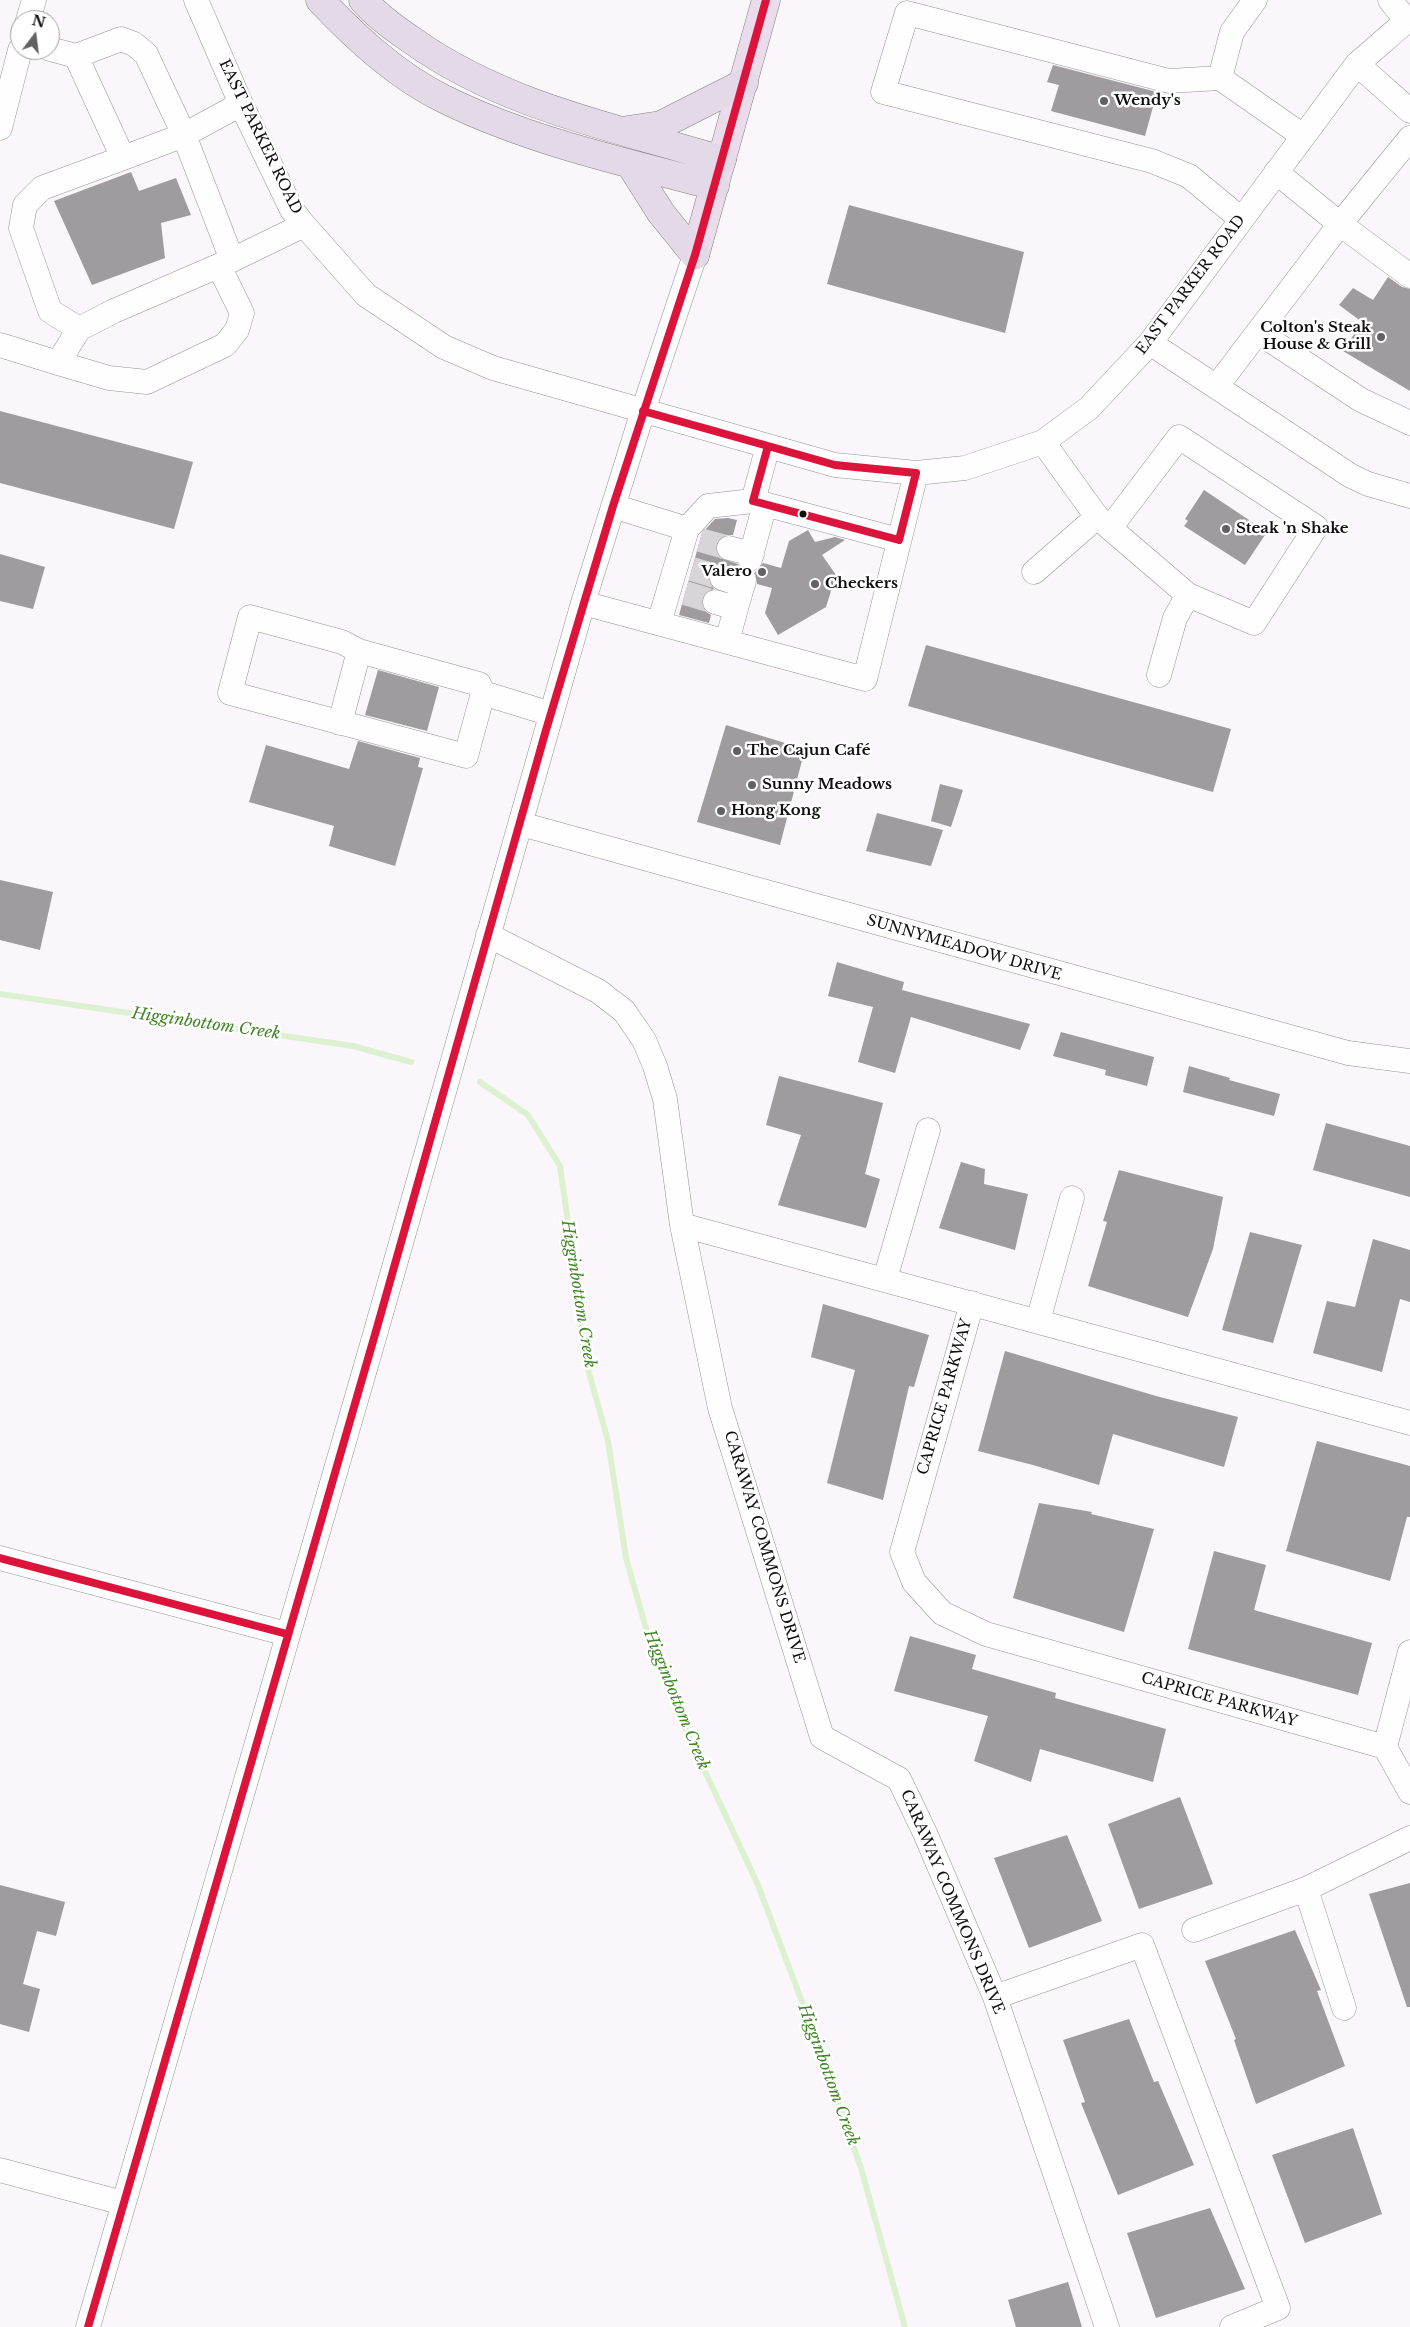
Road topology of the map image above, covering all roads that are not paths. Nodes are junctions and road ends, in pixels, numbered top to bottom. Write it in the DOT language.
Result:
graph roads {
  1 [pos="196,0"];
  2 [pos="320,0"];
  3 [pos="363,0"];
  4 [pos="766,0"];
  5 [pos="1255,0"];
  6 [pos="1390,0"];
  7 [pos="910,7"];
  8 [pos="1408,19"];
  9 [pos="60,52"];
  10 [pos="76,56"];
  11 [pos="17,60"];
  12 [pos="1357,64"];
  13 [pos="1220,78"];
  14 [pos="744,83"];
  15 [pos="241,104"];
  16 [pos="1410,111"];
  17 [pos="0,128"];
  18 [pos="624,130"];
  19 [pos="184,135"];
  20 [pos="1303,136"];
  21 [pos="1410,138"];
  22 [pos="123,158"];
  23 [pos="722,160"];
  24 [pos="630,164"];
  25 [pos="1276,172"];
  26 [pos="715,186"];
  27 [pos="1241,219"];
  28 [pos="1340,224"];
  29 [pos="304,225"];
  30 [pos="695,255"];
  31 [pos="226,263"];
  32 [pos="1410,276"];
  33 [pos="79,329"];
  34 [pos="1258,332"];
  35 [pos="1150,343"];
  36 [pos="0,346"];
  37 [pos="58,363"];
  38 [pos="1217,386"];
  39 [pos="643,411"];
  40 [pos="1410,423"];
  41 [pos="1043,442"];
  42 [pos="768,446"];
  43 [pos="916,473"];
  44 [pos="1410,496"];
  45 [pos="759,502"];
  46 [pos="612,506"];
  47 [pos="1103,523"];
  48 [pos="691,535"];
  49 [pos="899,540"];
  50 [pos="729,548"];
  51 [pos="742,571"];
  52 [pos="1034,572"];
  53 [pos="1188,595"];
  54 [pos="583,603"];
  55 [pos="659,623"];
  56 [pos="727,641"];
  57 [pos="359,651"];
  58 [pos="1159,675"];
  59 [pos="483,693"];
  60 [pos="550,714"];
  61 [pos="340,722"];
  62 [pos="521,824"];
  63 [pos="488,935"];
  64 [pos="1410,1061"];
  65 [pos="928,1130"];
  66 [pos="1072,1198"];
  67 [pos="682,1225"];
  68 [pos="885,1280"];
  69 [pos="972,1303"];
  70 [pos="1038,1321"];
  71 [pos="1410,1423"];
  72 [pos="0,1558"];
  73 [pos="287,1634"];
  74 [pos="1410,1652"];
  75 [pos="1385,1746"];
  76 [pos="1410,1792"];
  77 [pos="1410,1838"];
  78 [pos="1306,1889"];
  79 [pos="1194,1930"];
  80 [pos="995,1998"];
  81 [pos="1344,2008"];
  82 [pos="0,2170"];
  83 [pos="123,2204"];
  84 [pos="88,2327"];
  85 [pos="1107,2327"];
  86 [pos="1232,2327"];
  1 -- 15 [label="street, EAST PARKER ROAD"];
  2 -- 24 [label="highway"];
  3 -- 18 [label="highway"];
  4 -- 14 [label="main road"];
  5 -- 13 [label="street"];
  6 -- 8 [label="street"];
  7 -- 13 [label="street"];
  7 -- 27 [label="street"];
  8 -- 12 [label="street, EAST PARKER ROAD"];
  9 -- 10 [label="street"];
  10 -- 19 [label="street"];
  10 -- 22 [label="street"];
  11 -- 17 [label="street"];
  12 -- 16 [label="street"];
  12 -- 20 [label="street, EAST PARKER ROAD"];
  13 -- 20 [label="street"];
  14 -- 18 [label="highway"];
  14 -- 23 [label="main road"];
  15 -- 19 [label="street"];
  15 -- 29 [label="street, EAST PARKER ROAD"];
  18 -- 23 [label="highway"];
  19 -- 22 [label="street"];
  19 -- 31 [label="street"];
  20 -- 25 [label="street, EAST PARKER ROAD"];
  21 -- 28 [label="street"];
  22 -- 33 [label="street"];
  23 -- 26 [label="main road"];
  24 -- 26 [label="highway"];
  24 -- 30 [label="highway"];
  25 -- 27 [label="street, EAST PARKER ROAD"];
  25 -- 28 [label="street"];
  26 -- 30 [label="main road"];
  27 -- 35 [label="street, EAST PARKER ROAD"];
  28 -- 32 [label="street"];
  28 -- 34 [label="street"];
  29 -- 31 [label="street"];
  29 -- 39 [label="street, EAST PARKER ROAD"];
  30 -- 39 [label="street"];
  31 -- 33 [label="street"];
  31 -- 37 [label="street"];
  33 -- 37 [label="street"];
  34 -- 38 [label="street"];
  34 -- 40 [label="street"];
  35 -- 38 [label="street"];
  35 -- 41 [label="street, EAST PARKER ROAD"];
  36 -- 37 [label="street"];
  38 -- 44 [label="street"];
  39 -- 42 [label="street, EAST PARKER ROAD"];
  39 -- 46 [label="street"];
  41 -- 43 [label="street, EAST PARKER ROAD"];
  41 -- 47 [label="street"];
  42 -- 43 [label="street, EAST PARKER ROAD"];
  42 -- 45 [label="street"];
  43 -- 49 [label="street"];
  45 -- 48 [label="street"];
  45 -- 49 [label="street"];
  45 -- 51 [label="street"];
  46 -- 48 [label="street"];
  46 -- 54 [label="street"];
  47 -- 52 [label="street"];
  47 -- 53 [label="street"];
  47 -- 53 [label="street"];
  48 -- 55 [label="street"];
  49 -- 56 [label="street"];
  50 -- 51 [label="street"];
  51 -- 56 [label="street"];
  53 -- 58 [label="street"];
  54 -- 55 [label="street"];
  54 -- 60 [label="street"];
  55 -- 56 [label="street"];
  57 -- 59 [label="street"];
  57 -- 61 [label="street"];
  57 -- 61 [label="street"];
  59 -- 60 [label="street"];
  59 -- 61 [label="street"];
  60 -- 62 [label="street"];
  62 -- 63 [label="street"];
  62 -- 64 [label="street, SUNNYMEADOW DRIVE"];
  63 -- 67 [label="street"];
  63 -- 73 [label="street"];
  65 -- 68 [label="street"];
  66 -- 70 [label="street"];
  67 -- 68 [label="street, CAPRICE PARKWAY"];
  67 -- 80 [label="street, CARAWAY COMMONS DRIVE"];
  68 -- 69 [label="street, CAPRICE PARKWAY"];
  69 -- 70 [label="street"];
  69 -- 75 [label="street, CAPRICE PARKWAY"];
  70 -- 71 [label="street"];
  72 -- 73 [label="street"];
  73 -- 83 [label="street"];
  74 -- 75 [label="street"];
  75 -- 76 [label="street"];
  77 -- 78 [label="street"];
  78 -- 79 [label="street"];
  78 -- 81 [label="street"];
  80 -- 85 [label="street, CARAWAY COMMONS DRIVE"];
  80 -- 86 [label="street"];
  82 -- 83 [label="street"];
  83 -- 84 [label="street"];
}
